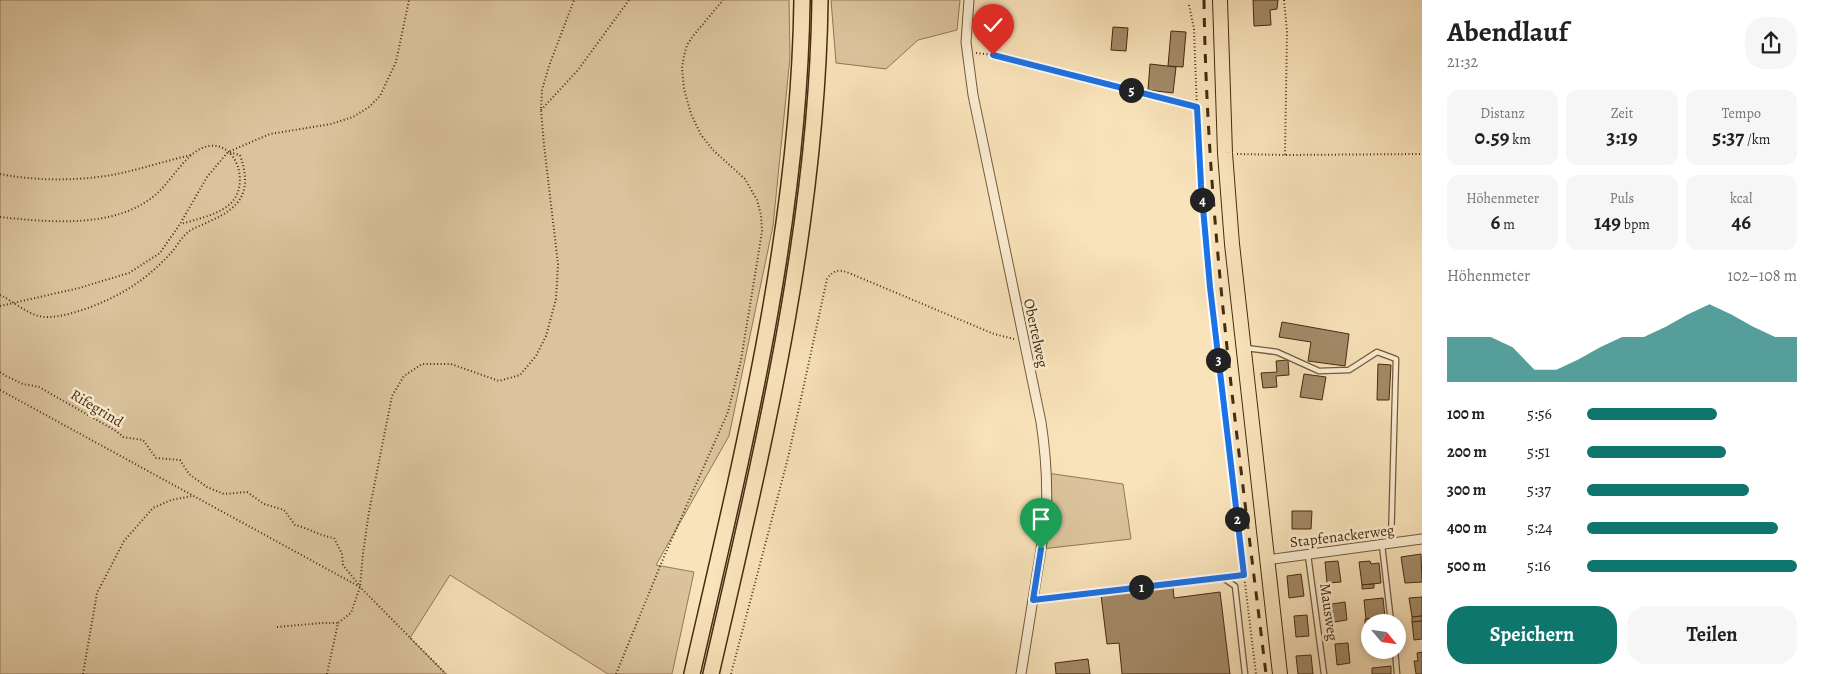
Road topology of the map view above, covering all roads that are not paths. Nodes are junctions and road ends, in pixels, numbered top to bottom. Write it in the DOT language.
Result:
graph roads {
  1 [pos="802,0"];
  2 [pos="820,0"];
  3 [pos="970,0"];
  4 [pos="1220,0"];
  5 [pos="1242,348"];
  6 [pos="1422,540"];
  7 [pos="1386,544"];
  8 [pos="1308,554"];
  9 [pos="1266,560"];
  10 [pos="1033,600"];
  11 [pos="1390,614"];
  12 [pos="1395,659"];
  13 [pos="692,674"];
  14 [pos="711,674"];
  15 [pos="1021,674"];
  16 [pos="1245,674"];
  17 [pos="1280,674"];
  18 [pos="1324,674"];
  19 [pos="1397,674"];
  1 -- 13 [label="highway"];
  2 -- 14 [label="highway"];
  3 -- 10 [label="street, Obertelweg"];
  4 -- 5 [label="main road"];
  5 -- 7 [label="lane"];
  5 -- 9 [label="main road"];
  6 -- 7 [label="street, Stapfenackerweg"];
  7 -- 8 [label="street, Stapfenackerweg"];
  7 -- 11 [label="lane"];
  8 -- 9 [label="street, Stapfenackerweg"];
  8 -- 18 [label="lane, Mausweg"];
  9 -- 17 [label="main road"];
  10 -- 15 [label="street, Obertelweg"];
  10 -- 16 [label="lane"];
  12 -- 19 [label="lane"];
}
